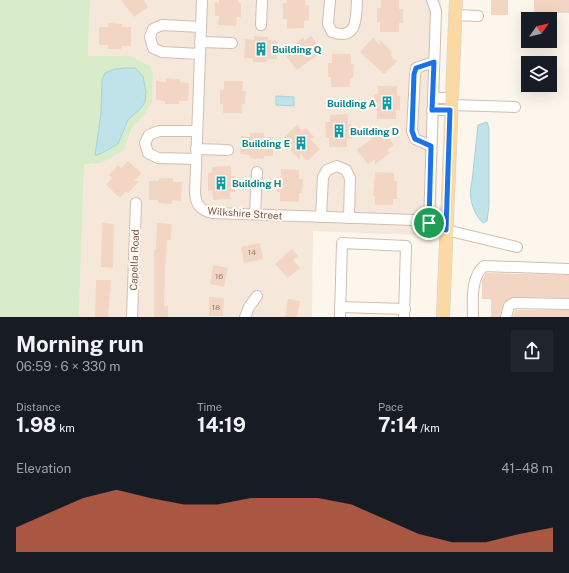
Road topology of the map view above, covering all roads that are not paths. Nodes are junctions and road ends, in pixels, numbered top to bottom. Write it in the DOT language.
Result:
graph roads {
  1 [pos="202,0"];
  2 [pos="262,0"];
  3 [pos="330,0"];
  4 [pos="357,0"];
  5 [pos="432,0"];
  6 [pos="456,0"];
  7 [pos="455,15"];
  8 [pos="478,16"];
  9 [pos="261,25"];
  10 [pos="201,27"];
  11 [pos="200,42"];
  12 [pos="232,43"];
  13 [pos="200,54"];
  14 [pos="434,62"];
  15 [pos="433,98"];
  16 [pos="451,104"];
  17 [pos="515,107"];
  18 [pos="432,110"];
  19 [pos="197,131"];
  20 [pos="431,146"];
  21 [pos="228,150"];
  22 [pos="196,154"];
  23 [pos="257,172"];
  24 [pos="136,203"];
  25 [pos="255,214"];
  26 [pos="320,217"];
  27 [pos="349,218"];
  28 [pos="429,223"];
  29 [pos="446,230"];
  30 [pos="517,247"];
  31 [pos="569,269"];
  32 [pos="257,296"];
  33 [pos="569,304"];
  34 [pos="340,312"];
  35 [pos="404,313"];
  36 [pos="132,317"];
  37 [pos="245,317"];
  38 [pos="443,317"];
  39 [pos="472,317"];
  40 [pos="506,317"];
  1 -- 10 [label="street, Wilkshire Street"];
  2 -- 9 [label="street"];
  3 -- 4 [label="street"];
  5 -- 14 [label="street"];
  6 -- 7 [label="main road"];
  7 -- 8 [label="street"];
  7 -- 16 [label="main road"];
  10 -- 11 [label="street, Wilkshire Street"];
  10 -- 13 [label="street"];
  11 -- 12 [label="street"];
  11 -- 13 [label="street, Wilkshire Street"];
  13 -- 19 [label="street, Wilkshire Street"];
  14 -- 15 [label="street"];
  14 -- 20 [label="street"];
  15 -- 16 [label="street"];
  15 -- 18 [label="street"];
  16 -- 17 [label="street"];
  16 -- 18 [label="street"];
  16 -- 29 [label="main road"];
  18 -- 20 [label="street"];
  19 -- 22 [label="street, Wilkshire Street"];
  19 -- 22 [label="street"];
  20 -- 28 [label="street"];
  21 -- 22 [label="street"];
  22 -- 25 [label="street, Wilkshire Street"];
  23 -- 25 [label="street"];
  24 -- 36 [label="street, Capella Road"];
  25 -- 26 [label="street, Wilkshire Street"];
  26 -- 27 [label="street, Wilkshire Street"];
  26 -- 27 [label="street"];
  27 -- 28 [label="street, Wilkshire Street"];
  28 -- 29 [label="street, Wilkshire Street"];
  29 -- 30 [label="street, Wilkshire Street"];
  29 -- 38 [label="main road"];
  31 -- 39 [label="street"];
  32 -- 37 [label="street"];
  33 -- 40 [label="street"];
  34 -- 35 [label="street"];
  34 -- 35 [label="street"];
}
